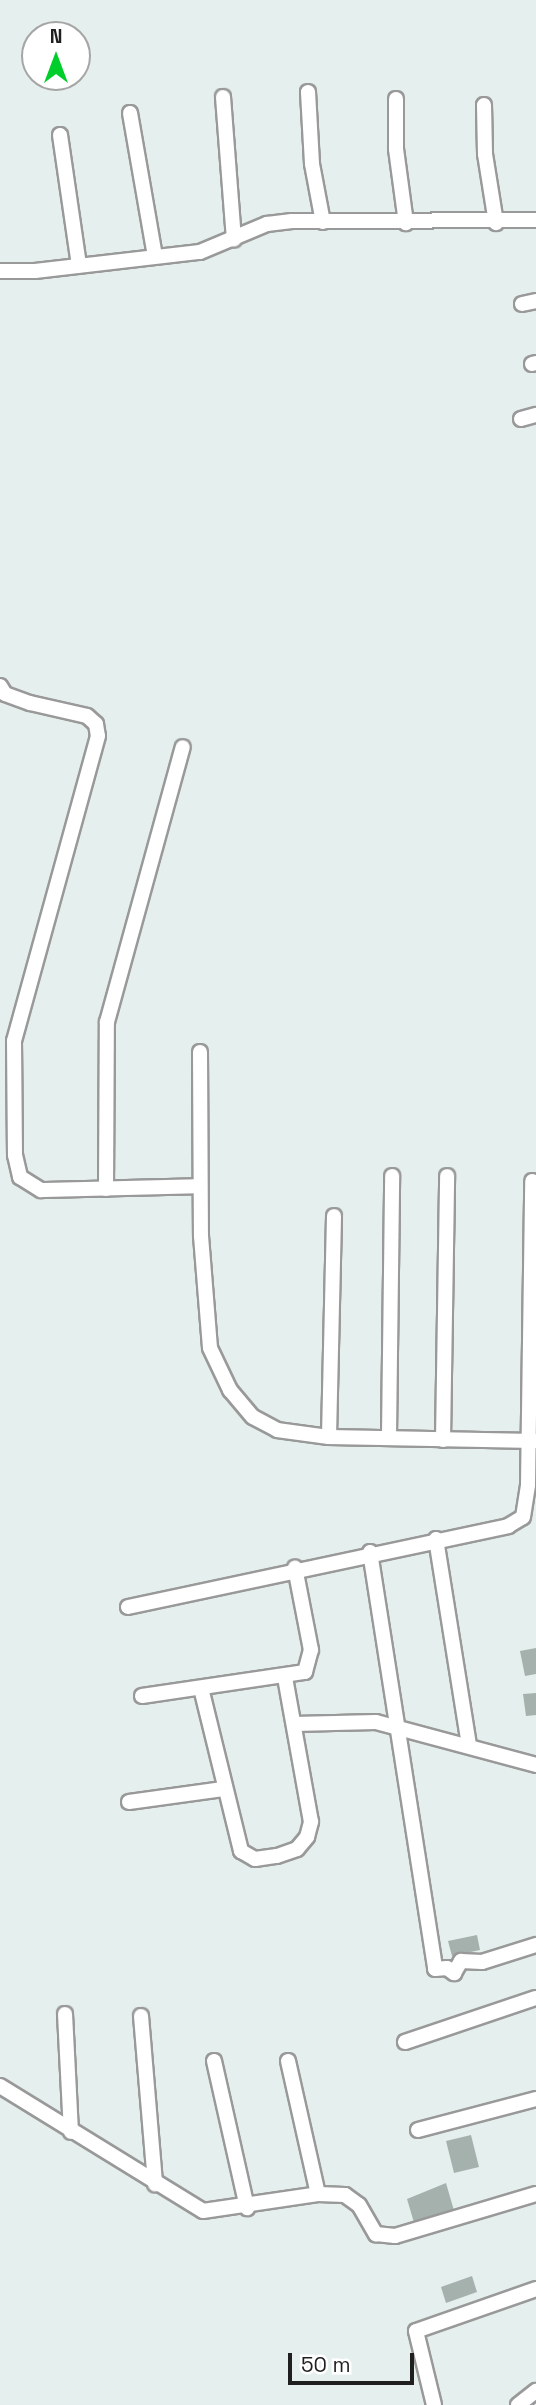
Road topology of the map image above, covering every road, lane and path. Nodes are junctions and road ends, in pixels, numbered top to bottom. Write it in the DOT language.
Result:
graph roads {
  1 [pos="308,92"];
  2 [pos="223,97"];
  3 [pos="396,99"];
  4 [pos="484,105"];
  5 [pos="130,113"];
  6 [pos="60,135"];
  7 [pos="536,220"];
  8 [pos="323,222"];
  9 [pos="406,223"];
  10 [pos="496,223"];
  11 [pos="234,240"];
  12 [pos="155,257"];
  13 [pos="79,266"];
  14 [pos="0,271"];
  15 [pos="0,686"];
  16 [pos="184,747"];
  17 [pos="200,1052"];
  18 [pos="392,1176"];
  19 [pos="447,1176"];
  20 [pos="532,1181"];
  21 [pos="200,1186"];
  22 [pos="106,1189"];
  23 [pos="334,1216"];
  24 [pos="389,1436"];
  25 [pos="329,1437"];
  26 [pos="443,1440"];
  27 [pos="532,1441"];
  28 [pos="523,1517"];
  29 [pos="536,1526"];
  30 [pos="436,1539"];
  31 [pos="370,1552"];
  32 [pos="295,1568"];
  33 [pos="128,1606"];
  34 [pos="285,1678"];
  35 [pos="201,1688"];
  36 [pos="142,1696"];
  37 [pos="294,1724"];
  38 [pos="399,1726"];
  39 [pos="469,1746"];
  40 [pos="536,1765"];
  41 [pos="223,1789"];
  42 [pos="128,1802"];
  43 [pos="536,1945"];
  44 [pos="536,1998"];
  45 [pos="65,2014"];
  46 [pos="141,2016"];
  47 [pos="405,2042"];
  48 [pos="214,2061"];
  49 [pos="288,2061"];
  50 [pos="0,2086"];
  51 [pos="536,2099"];
  52 [pos="418,2130"];
  53 [pos="71,2132"];
  54 [pos="155,2184"];
  55 [pos="318,2194"];
  56 [pos="536,2194"];
  57 [pos="247,2208"];
  58 [pos="536,2288"];
  59 [pos="536,2391"];
  60 [pos="434,2405"];
  61 [pos="518,2405"];
  1 -- 8 [label="street"];
  2 -- 11 [label="street"];
  3 -- 9 [label="street"];
  4 -- 10 [label="street"];
  5 -- 12 [label="street"];
  6 -- 13 [label="street"];
  7 -- 10 [label="street"];
  8 -- 9 [label="street"];
  8 -- 11 [label="street"];
  9 -- 10 [label="street"];
  11 -- 12 [label="street"];
  12 -- 13 [label="street"];
  13 -- 14 [label="street"];
  15 -- 22 [label="street"];
  16 -- 22 [label="street"];
  17 -- 21 [label="street"];
  18 -- 24 [label="street"];
  19 -- 26 [label="street"];
  20 -- 27 [label="street"];
  21 -- 22 [label="street"];
  21 -- 25 [label="street"];
  23 -- 25 [label="street"];
  24 -- 25 [label="street"];
  24 -- 26 [label="street"];
  26 -- 27 [label="street"];
  27 -- 28 [label="street"];
  28 -- 29 [label="street"];
  28 -- 30 [label="street"];
  30 -- 31 [label="street"];
  30 -- 39 [label="street"];
  31 -- 32 [label="street"];
  31 -- 38 [label="street"];
  32 -- 33 [label="street"];
  32 -- 34 [label="street"];
  34 -- 35 [label="street"];
  34 -- 37 [label="street"];
  35 -- 36 [label="street"];
  35 -- 41 [label="street"];
  37 -- 38 [label="street"];
  37 -- 41 [label="street"];
  38 -- 39 [label="street"];
  38 -- 43 [label="street"];
  39 -- 40 [label="street"];
  41 -- 42 [label="street"];
  44 -- 47 [label="street"];
  45 -- 53 [label="street"];
  46 -- 54 [label="street"];
  48 -- 57 [label="street"];
  49 -- 55 [label="street"];
  50 -- 53 [label="street"];
  51 -- 52 [label="street"];
  53 -- 54 [label="street"];
  54 -- 57 [label="street"];
  55 -- 56 [label="street"];
  55 -- 57 [label="street"];
  58 -- 60 [label="street"];
  59 -- 61 [label="street"];
}
